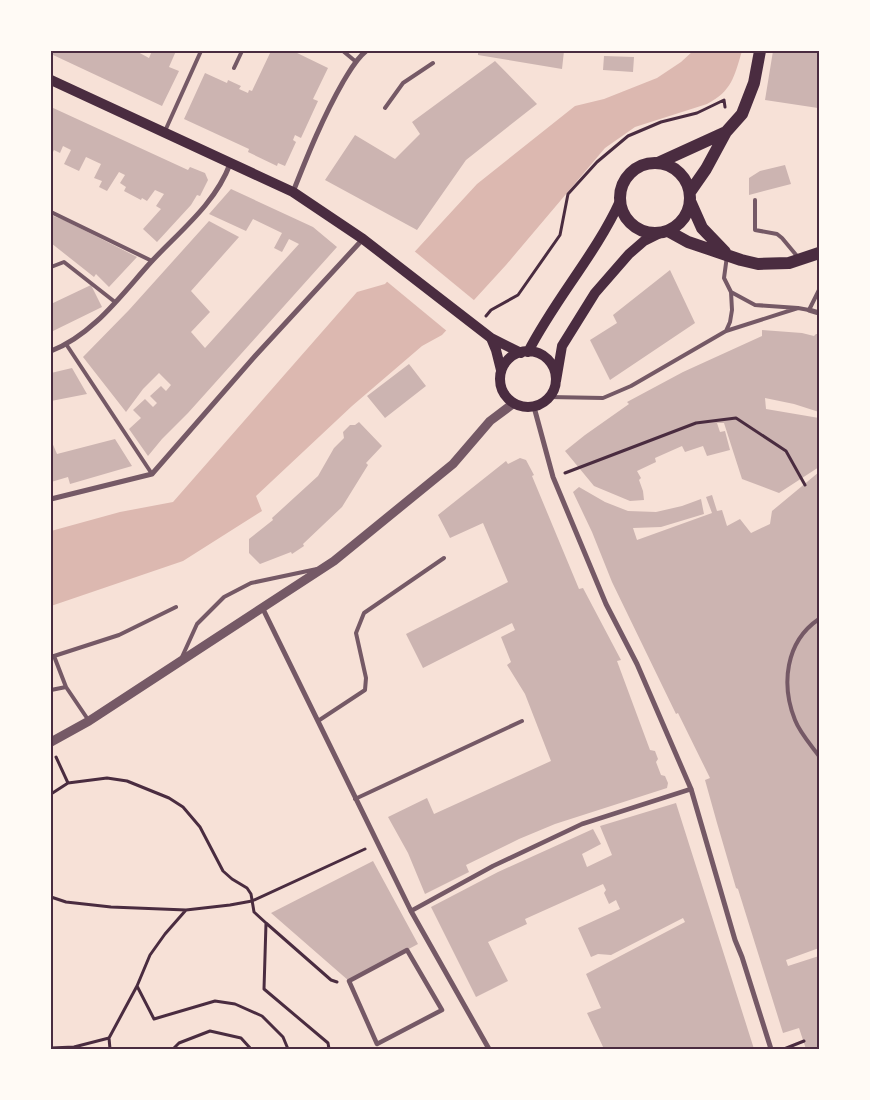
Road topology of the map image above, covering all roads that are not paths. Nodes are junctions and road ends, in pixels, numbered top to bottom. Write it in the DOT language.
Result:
graph roads {
  1 [pos="201,51"];
  2 [pos="242,51"];
  3 [pos="343,51"];
  4 [pos="366,51"];
  5 [pos="760,51"];
  6 [pos="355,61"];
  7 [pos="433,63"];
  8 [pos="234,68"];
  9 [pos="51,80"];
  10 [pos="385,108"];
  11 [pos="164,132"];
  12 [pos="726,132"];
  13 [pos="658,163"];
  14 [pos="230,164"];
  15 [pos="293,192"];
  16 [pos="690,197"];
  17 [pos="620,200"];
  18 [pos="755,200"];
  19 [pos="51,212"];
  20 [pos="664,232"];
  21 [pos="363,239"];
  22 [pos="819,253"];
  23 [pos="727,254"];
  24 [pos="800,260"];
  25 [pos="152,261"];
  26 [pos="51,267"];
  27 [pos="819,290"];
  28 [pos="731,292"];
  29 [pos="115,302"];
  30 [pos="798,308"];
  31 [pos="810,310"];
  32 [pos="819,313"];
  33 [pos="726,331"];
  34 [pos="491,338"];
  35 [pos="66,344"];
  36 [pos="51,351"];
  37 [pos="524,352"];
  38 [pos="501,370"];
  39 [pos="556,381"];
  40 [pos="549,397"];
  41 [pos="514,403"];
  42 [pos="534,407"];
  43 [pos="152,474"];
  44 [pos="51,499"];
  45 [pos="444,558"];
  46 [pos="325,567"];
  47 [pos="176,607"];
  48 [pos="262,607"];
  49 [pos="819,618"];
  50 [pos="53,656"];
  51 [pos="180,662"];
  52 [pos="66,687"];
  53 [pos="51,690"];
  54 [pos="88,721"];
  55 [pos="318,721"];
  56 [pos="522,721"];
  57 [pos="51,742"];
  58 [pos="819,756"];
  59 [pos="691,789"];
  60 [pos="356,798"];
  61 [pos="411,911"];
  62 [pos="377,1044"];
  63 [pos="489,1049"];
  64 [pos="771,1049"];
  1 -- 11 [label="lane"];
  2 -- 8 [label="lane"];
  3 -- 6 [label="lane"];
  4 -- 6 [label="street"];
  5 -- 12 [label="main road"];
  6 -- 15 [label="street"];
  7 -- 10 [label="lane"];
  9 -- 11 [label="main road"];
  11 -- 14 [label="main road"];
  12 -- 13 [label="main road"];
  12 -- 16 [label="main road"];
  13 -- 16 [label="main road"];
  13 -- 17 [label="main road"];
  14 -- 15 [label="main road"];
  14 -- 25 [label="street"];
  15 -- 21 [label="main road"];
  16 -- 20 [label="main road"];
  16 -- 23 [label="main road"];
  17 -- 20 [label="main road"];
  17 -- 37 [label="main road"];
  18 -- 24 [label="lane"];
  19 -- 25 [label="lane"];
  20 -- 23 [label="main road"];
  20 -- 39 [label="main road"];
  21 -- 34 [label="main road"];
  21 -- 43 [label="street"];
  22 -- 24 [label="main road"];
  23 -- 24 [label="main road"];
  23 -- 28 [label="lane"];
  25 -- 29 [label="street"];
  26 -- 29 [label="lane"];
  27 -- 31 [label="lane"];
  28 -- 30 [label="lane"];
  28 -- 33 [label="lane"];
  29 -- 35 [label="street"];
  30 -- 31 [label="lane"];
  30 -- 33 [label="lane"];
  31 -- 32 [label="street"];
  33 -- 40 [label="lane"];
  34 -- 37 [label="main road"];
  34 -- 38 [label="main road"];
  35 -- 36 [label="street"];
  35 -- 43 [label="lane"];
  37 -- 38 [label="main road"];
  37 -- 39 [label="main road"];
  38 -- 41 [label="main road"];
  39 -- 40 [label="main road"];
  40 -- 42 [label="main road"];
  41 -- 42 [label="main road"];
  41 -- 46 [label="street"];
  42 -- 59 [label="street"];
  43 -- 44 [label="street"];
  45 -- 55 [label="lane"];
  46 -- 48 [label="street"];
  46 -- 51 [label="lane"];
  47 -- 50 [label="lane"];
  48 -- 51 [label="street"];
  48 -- 55 [label="street"];
  49 -- 58 [label="lane"];
  50 -- 52 [label="lane"];
  51 -- 54 [label="street"];
  52 -- 53 [label="lane"];
  52 -- 54 [label="lane"];
  54 -- 57 [label="street"];
  55 -- 60 [label="street"];
  56 -- 60 [label="lane"];
  59 -- 61 [label="street"];
  59 -- 64 [label="street"];
  60 -- 61 [label="street"];
  61 -- 63 [label="street"];
  62 -- 62 [label="street"];
}
